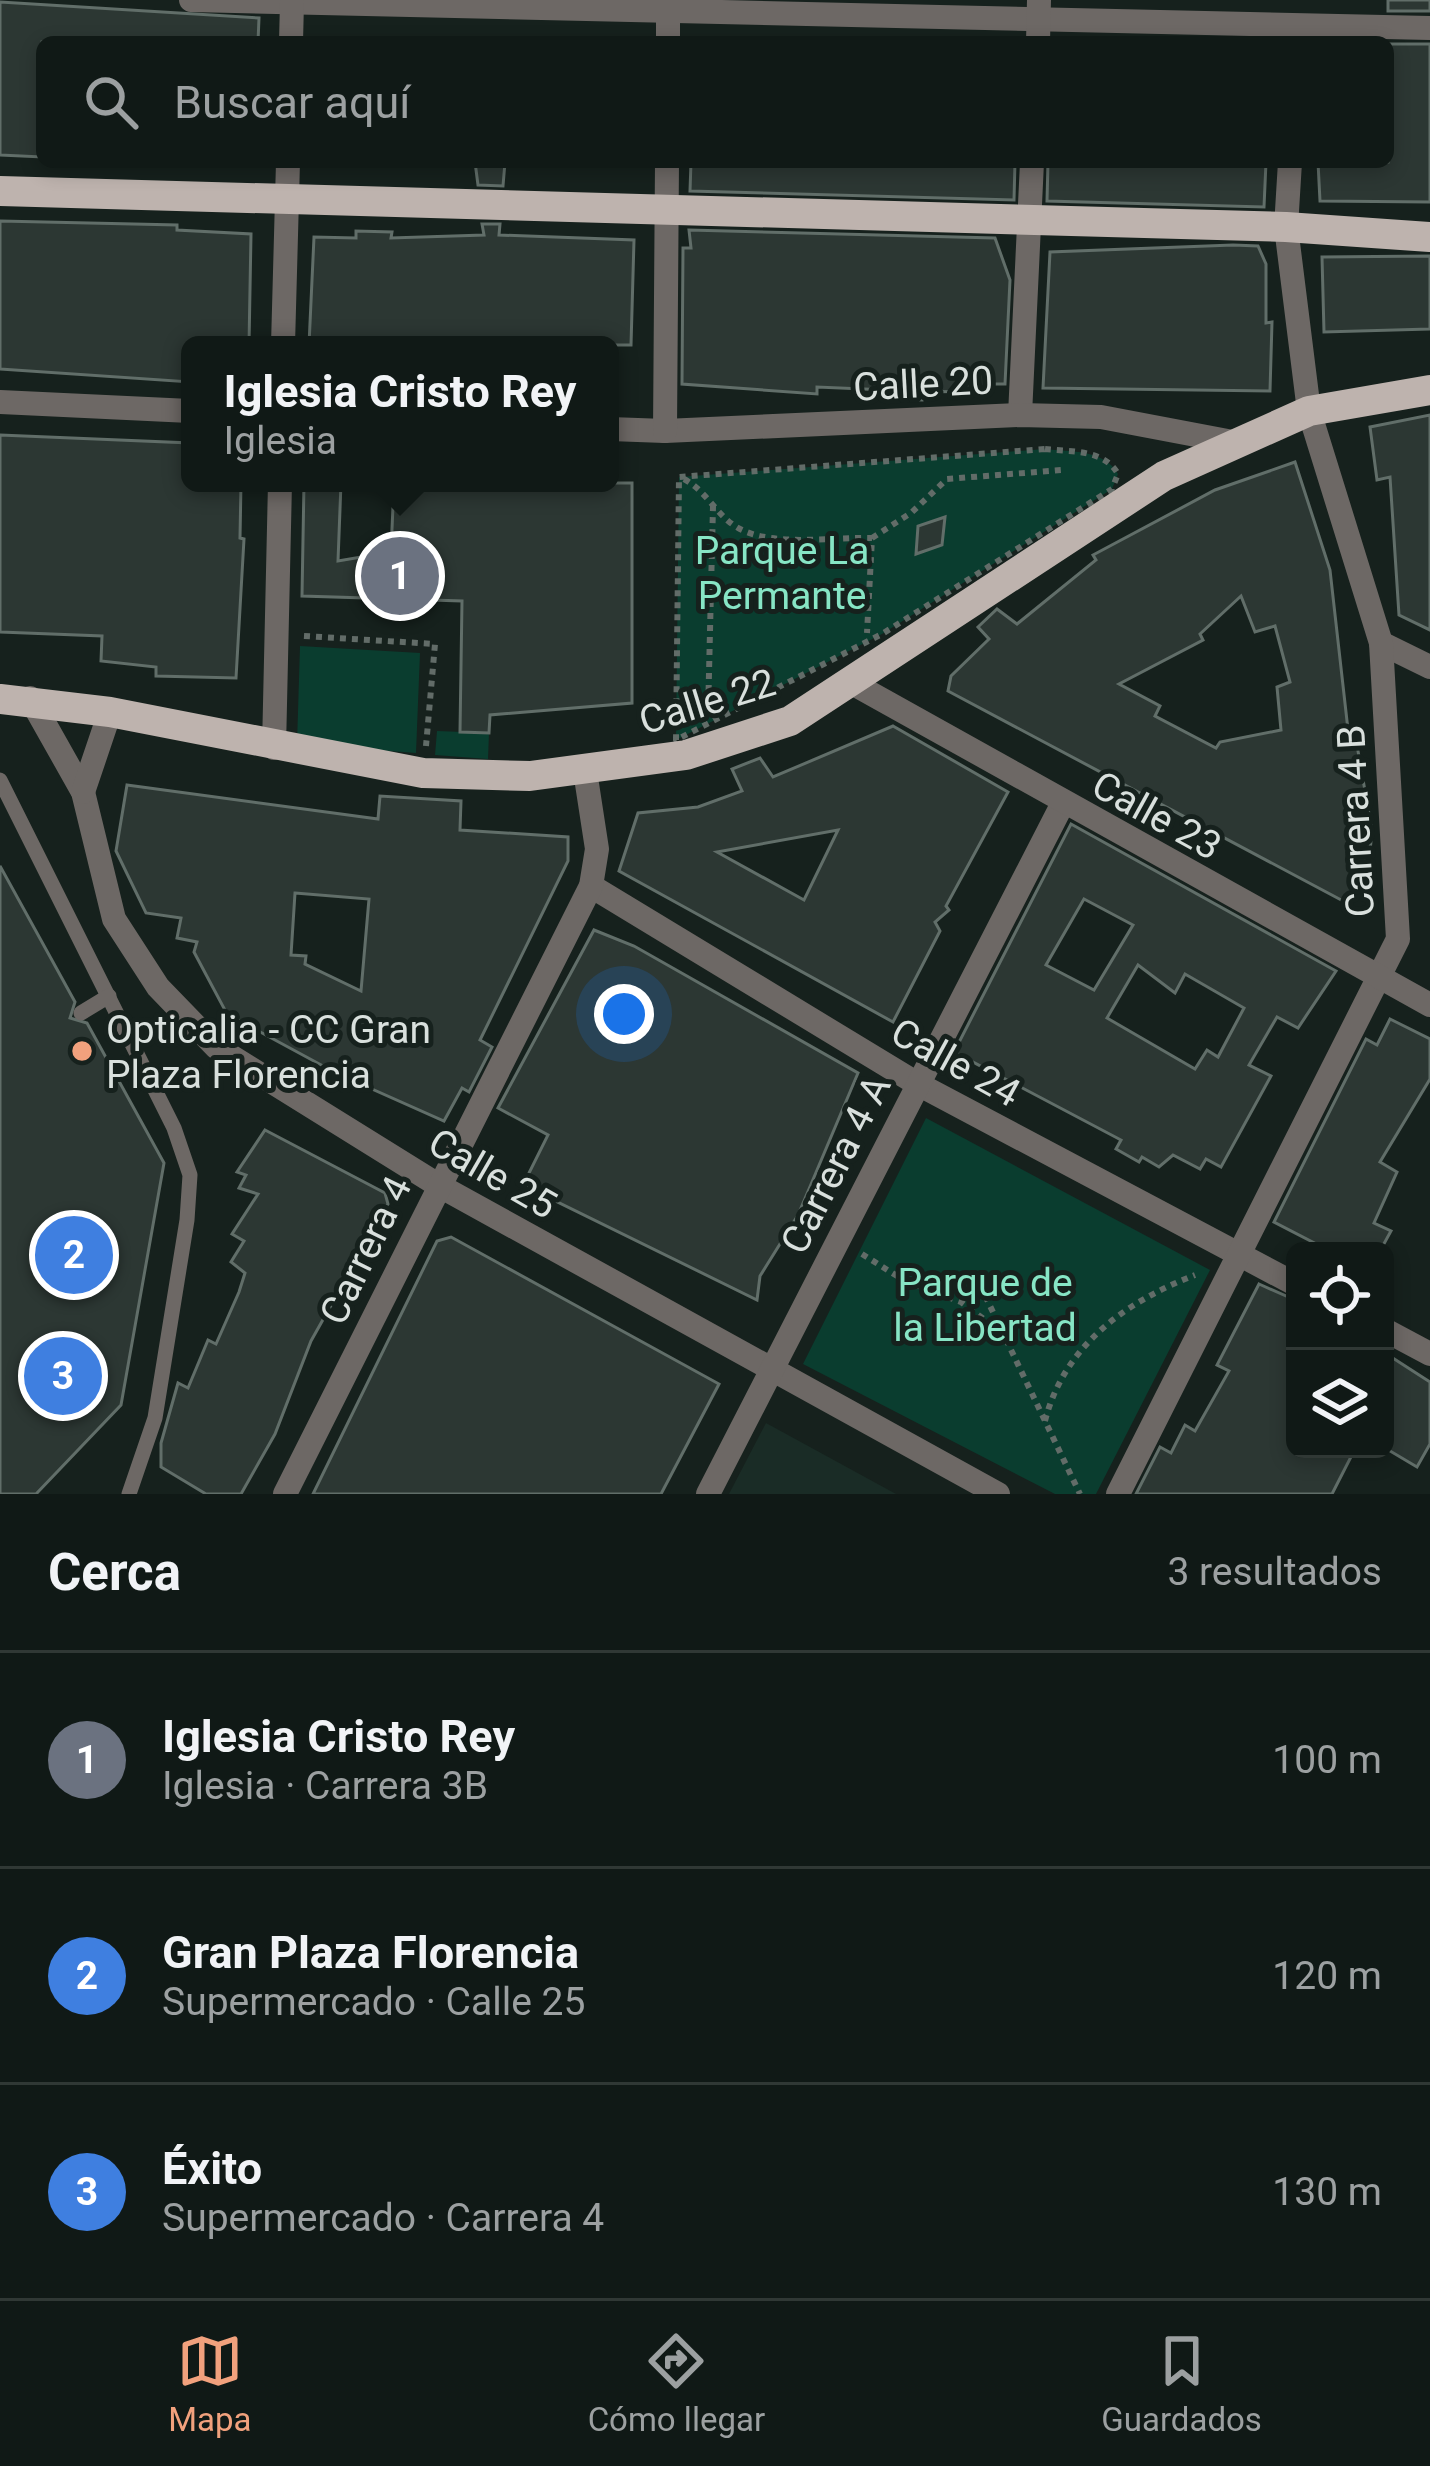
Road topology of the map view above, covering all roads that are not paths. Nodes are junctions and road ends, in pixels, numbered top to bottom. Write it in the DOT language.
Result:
graph roads {
  1 [pos="191,0"];
  2 [pos="292,2"];
  3 [pos="668,5"];
  4 [pos="1039,21"];
  5 [pos="1430,28"];
  6 [pos="1298,31"];
  7 [pos="290,36"];
  8 [pos="668,36"];
  9 [pos="288,168"];
  10 [pos="667,168"];
  11 [pos="1032,168"];
  12 [pos="1290,168"];
  13 [pos="0,191"];
  14 [pos="286,202"];
  15 [pos="666,212"];
  16 [pos="1030,220"];
  17 [pos="1286,227"];
  18 [pos="1430,237"];
  19 [pos="284,336"];
  20 [pos="1430,390"];
  21 [pos="0,402"];
  22 [pos="181,411"];
  23 [pos="1309,411"];
  24 [pos="1021,415"];
  25 [pos="619,429"];
  26 [pos="665,431"];
  27 [pos="1238,443"];
  28 [pos="280,492"];
  29 [pos="1381,644"];
  30 [pos="1430,667"];
  31 [pos="852,683"];
  32 [pos="15,699"];
  33 [pos="110,712"];
  34 [pos="274,748"];
  35 [pos="585,771"];
  36 [pos="0,780"];
  37 [pos="83,792"];
  38 [pos="1063,803"];
  39 [pos="591,886"];
  40 [pos="1380,979"];
  41 [pos="110,996"];
  42 [pos="1430,1005"];
  43 [pos="81,1012"];
  44 [pos="916,1083"];
  45 [pos="438,1184"];
  46 [pos="1239,1254"];
  47 [pos="1286,1279"];
  48 [pos="1394,1335"];
  49 [pos="1430,1354"];
  50 [pos="770,1372"];
  51 [pos="129,1494"];
  52 [pos="285,1494"];
  53 [pos="708,1494"];
  54 [pos="998,1494"];
  55 [pos="1118,1494"];
  1 -- 2 [label="street"];
  2 -- 3 [label="street"];
  2 -- 7 [label="street"];
  3 -- 4 [label="street"];
  3 -- 8 [label="street"];
  4 -- 6 [label="street"];
  5 -- 6 [label="street"];
  9 -- 14 [label="street"];
  10 -- 15 [label="street"];
  11 -- 16 [label="street"];
  12 -- 17 [label="street, Carrera 4 B"];
  13 -- 14 [label="main road"];
  14 -- 15 [label="main road"];
  14 -- 19 [label="street"];
  15 -- 16 [label="main road"];
  15 -- 26 [label="street"];
  16 -- 17 [label="main road"];
  16 -- 24 [label="street"];
  17 -- 18 [label="main road"];
  17 -- 23 [label="street, Carrera 4 B"];
  20 -- 23 [label="main road, Calle 22"];
  21 -- 22 [label="street"];
  23 -- 27 [label="main road, Calle 22"];
  23 -- 29 [label="street, Carrera 4 B"];
  24 -- 26 [label="street, Calle 20"];
  24 -- 27 [label="street, Calle 20"];
  25 -- 26 [label="street, Calle 20"];
  27 -- 31 [label="main road, Calle 22"];
  28 -- 34 [label="street"];
  29 -- 30 [label="street"];
  29 -- 40 [label="street, Carrera 4 B"];
  31 -- 35 [label="main road, Calle 22"];
  31 -- 38 [label="street, Calle 23"];
  32 -- 33 [label="main road, Calle 22"];
  32 -- 37 [label="street, Calle 25"];
  33 -- 34 [label="main road, Calle 22"];
  33 -- 37 [label="street"];
  34 -- 35 [label="main road, Calle 22"];
  35 -- 39 [label="street, Carrera 4"];
  36 -- 41 [label="lane"];
  37 -- 45 [label="street, Calle 25"];
  38 -- 40 [label="street, Calle 23"];
  38 -- 44 [label="street, Carrera 4 A"];
  39 -- 44 [label="street, Calle 24"];
  39 -- 45 [label="street, Carrera 4"];
  40 -- 42 [label="street, Calle 23"];
  40 -- 46 [label="street, Carrera 4 B"];
  41 -- 43 [label="lane"];
  41 -- 51 [label="lane"];
  44 -- 46 [label="street, Calle 24"];
  44 -- 50 [label="street, Carrera 4 A"];
  45 -- 50 [label="street, Calle 25"];
  45 -- 52 [label="street, Carrera 4"];
  46 -- 47 [label="street, Calle 24"];
  46 -- 55 [label="street, Carrera 4 B"];
  48 -- 49 [label="street"];
  50 -- 53 [label="street, Carrera 4 A"];
  50 -- 54 [label="street, Calle 25"];
}
